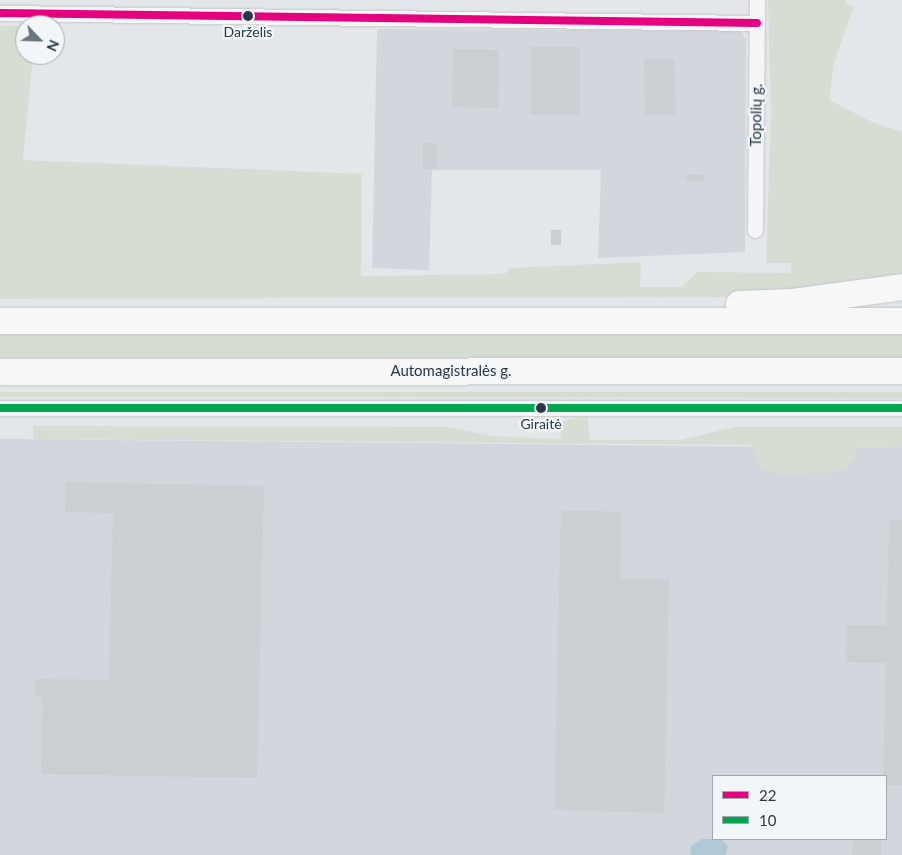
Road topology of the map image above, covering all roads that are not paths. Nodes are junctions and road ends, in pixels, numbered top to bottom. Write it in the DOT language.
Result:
graph roads {
  1 [pos="757,0"];
  2 [pos="0,14"];
  3 [pos="757,23"];
  4 [pos="755,230"];
  5 [pos="902,287"];
  6 [pos="902,320"];
  7 [pos="0,321"];
  8 [pos="163,321"];
  9 [pos="902,371"];
  10 [pos="0,372"];
  11 [pos="0,408"];
  12 [pos="902,408"];
  1 -- 3 [label="street, Topolių g."];
  2 -- 3 [label="street"];
  3 -- 4 [label="street, Topolių g."];
  5 -- 8 [label="highway"];
  6 -- 8 [label="highway"];
  7 -- 8 [label="highway"];
  9 -- 10 [label="highway, Automagistralės g."];
  11 -- 12 [label="street"];
}
